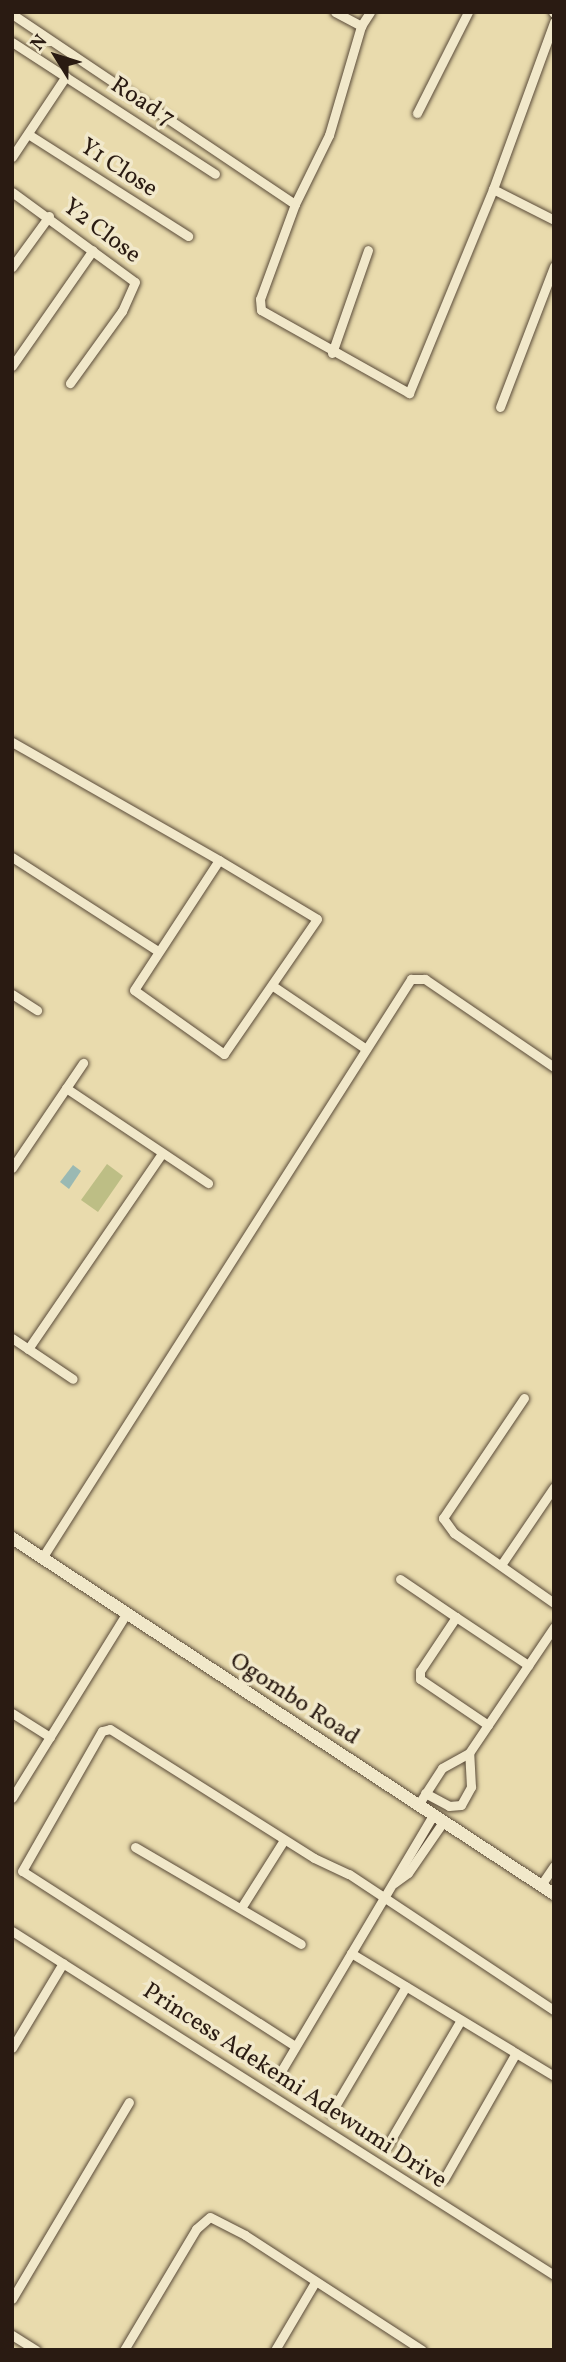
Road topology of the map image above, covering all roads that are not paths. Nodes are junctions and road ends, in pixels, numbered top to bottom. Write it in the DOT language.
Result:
graph roads {
  1 [pos="335,12"];
  2 [pos="370,12"];
  3 [pos="468,12"];
  4 [pos="12,14"];
  5 [pos="554,22"];
  6 [pos="361,26"];
  7 [pos="12,42"];
  8 [pos="66,76"];
  9 [pos="418,113"];
  10 [pos="28,134"];
  11 [pos="12,157"];
  12 [pos="215,174"];
  13 [pos="493,188"];
  14 [pos="12,192"];
  15 [pos="295,204"];
  16 [pos="48,216"];
  17 [pos="554,220"];
  18 [pos="188,236"];
  19 [pos="93,250"];
  20 [pos="368,250"];
  21 [pos="554,265"];
  22 [pos="12,267"];
  23 [pos="332,353"];
  24 [pos="12,366"];
  25 [pos="70,383"];
  26 [pos="500,407"];
  27 [pos="12,742"];
  28 [pos="12,857"];
  29 [pos="219,860"];
  30 [pos="158,951"];
  31 [pos="273,986"];
  32 [pos="12,994"];
  33 [pos="37,1010"];
  34 [pos="366,1049"];
  35 [pos="83,1063"];
  36 [pos="554,1067"];
  37 [pos="66,1088"];
  38 [pos="162,1153"];
  39 [pos="12,1168"];
  40 [pos="208,1183"];
  41 [pos="12,1338"];
  42 [pos="28,1349"];
  43 [pos="73,1379"];
  44 [pos="524,1398"];
  45 [pos="554,1488"];
  46 [pos="12,1538"];
  47 [pos="42,1558"];
  48 [pos="501,1565"];
  49 [pos="400,1579"];
  50 [pos="554,1603"];
  51 [pos="126,1614"];
  52 [pos="456,1617"];
  53 [pos="554,1626"];
  54 [pos="528,1665"];
  55 [pos="12,1713"];
  56 [pos="488,1725"];
  57 [pos="50,1737"];
  58 [pos="469,1753"];
  59 [pos="12,1798"];
  60 [pos="422,1799"];
  61 [pos="438,1819"];
  62 [pos="284,1840"];
  63 [pos="135,1847"];
  64 [pos="554,1866"];
  65 [pos="541,1885"];
  66 [pos="554,1894"];
  67 [pos="386,1898"];
  68 [pos="241,1908"];
  69 [pos="12,1931"];
  70 [pos="301,1944"];
  71 [pos="351,1952"];
  72 [pos="64,1963"];
  73 [pos="406,1986"];
  74 [pos="554,2010"];
  75 [pos="461,2020"];
  76 [pos="295,2046"];
  77 [pos="12,2048"];
  78 [pos="516,2053"];
  79 [pos="554,2076"];
  80 [pos="277,2078"];
  81 [pos="130,2102"];
  82 [pos="331,2113"];
  83 [pos="387,2146"];
  84 [pos="444,2179"];
  85 [pos="554,2276"];
  86 [pos="315,2282"];
  87 [pos="12,2299"];
  88 [pos="12,2335"];
  89 [pos="36,2350"];
  90 [pos="124,2350"];
  91 [pos="275,2350"];
  92 [pos="422,2350"];
  1 -- 6 [label="street"];
  2 -- 6 [label="street"];
  3 -- 9 [label="street"];
  4 -- 15 [label="street"];
  5 -- 13 [label="street"];
  6 -- 15 [label="street"];
  7 -- 8 [label="street, Road 7"];
  8 -- 10 [label="street"];
  8 -- 12 [label="street, Road 7"];
  10 -- 11 [label="street"];
  10 -- 18 [label="street, Y1 Close"];
  13 -- 17 [label="street"];
  13 -- 23 [label="street"];
  14 -- 16 [label="street, Y2 Close"];
  15 -- 23 [label="street"];
  16 -- 19 [label="street, Y2 Close"];
  16 -- 22 [label="street"];
  19 -- 24 [label="street"];
  19 -- 25 [label="street, Y2 Close"];
  20 -- 23 [label="street"];
  21 -- 26 [label="street"];
  27 -- 29 [label="street"];
  28 -- 30 [label="street"];
  29 -- 30 [label="street"];
  29 -- 31 [label="street"];
  30 -- 31 [label="street"];
  31 -- 34 [label="street"];
  32 -- 33 [label="street"];
  34 -- 36 [label="street"];
  34 -- 47 [label="street"];
  35 -- 37 [label="street"];
  37 -- 38 [label="street"];
  37 -- 39 [label="street"];
  38 -- 40 [label="street"];
  38 -- 42 [label="street"];
  41 -- 42 [label="street"];
  42 -- 43 [label="street"];
  44 -- 48 [label="street"];
  45 -- 48 [label="street"];
  46 -- 47 [label="main road, Ogombo Road"];
  47 -- 51 [label="main road, Ogombo Road"];
  48 -- 50 [label="street"];
  49 -- 52 [label="street"];
  51 -- 57 [label="street"];
  51 -- 60 [label="main road, Ogombo Road"];
  52 -- 54 [label="street"];
  52 -- 56 [label="street"];
  53 -- 54 [label="street"];
  54 -- 56 [label="street"];
  55 -- 57 [label="street"];
  56 -- 58 [label="street"];
  57 -- 59 [label="street"];
  58 -- 60 [label="street"];
  58 -- 60 [label="street"];
  60 -- 61 [label="main road, Ogombo Road"];
  61 -- 65 [label="main road, Ogombo Road"];
  61 -- 67 [label="street"];
  62 -- 67 [label="street"];
  62 -- 68 [label="street"];
  62 -- 76 [label="street"];
  63 -- 68 [label="street"];
  64 -- 65 [label="street"];
  65 -- 66 [label="main road, Ogombo Road"];
  67 -- 71 [label="street"];
  67 -- 74 [label="street"];
  68 -- 70 [label="street"];
  69 -- 72 [label="street, Princess Adekemi Adewumi Drive"];
  71 -- 73 [label="street"];
  71 -- 76 [label="street"];
  72 -- 77 [label="street"];
  72 -- 85 [label="street, Princess Adekemi Adewumi Drive"];
  73 -- 75 [label="street"];
  73 -- 82 [label="street"];
  75 -- 78 [label="street"];
  75 -- 83 [label="street"];
  76 -- 80 [label="street"];
  78 -- 79 [label="street"];
  78 -- 84 [label="street"];
  81 -- 87 [label="street"];
  86 -- 90 [label="street"];
  86 -- 91 [label="street"];
  86 -- 92 [label="street"];
  88 -- 89 [label="street"];
}
